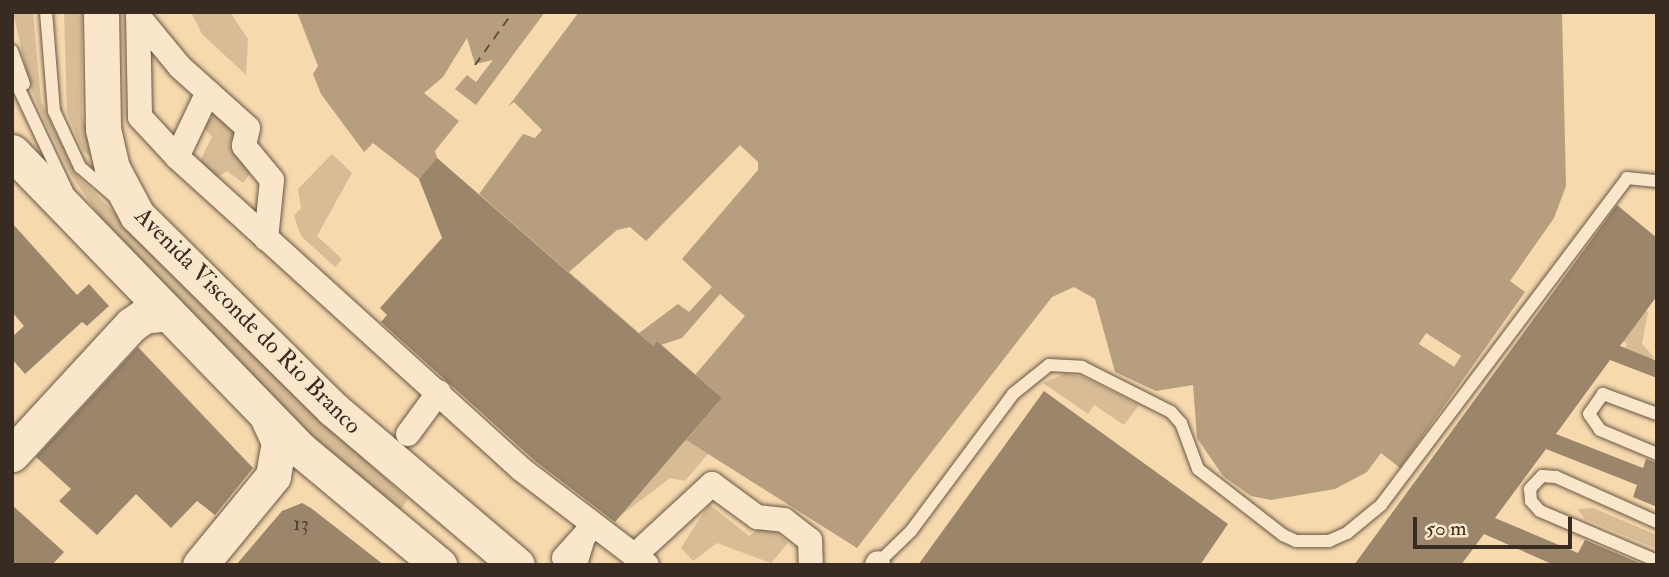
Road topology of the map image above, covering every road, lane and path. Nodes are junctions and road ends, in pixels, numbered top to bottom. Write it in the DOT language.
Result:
graph roads {
  1 [pos="46,12"];
  2 [pos="101,12"];
  3 [pos="138,14"];
  4 [pos="12,51"];
  5 [pos="12,74"];
  6 [pos="208,92"];
  7 [pos="33,110"];
  8 [pos="12,152"];
  9 [pos="177,157"];
  10 [pos="1657,181"];
  11 [pos="137,215"];
  12 [pos="80,222"];
  13 [pos="266,239"];
  14 [pos="168,313"];
  15 [pos="439,392"];
  16 [pos="1657,414"];
  17 [pos="267,416"];
  18 [pos="408,433"];
  19 [pos="12,454"];
  20 [pos="1657,454"];
  21 [pos="458,518"];
  22 [pos="1657,522"];
  23 [pos="596,523"];
  24 [pos="640,560"];
  25 [pos="572,561"];
  26 [pos="1657,561"];
  27 [pos="877,564"];
  28 [pos="200,565"];
  29 [pos="439,565"];
  30 [pos="450,565"];
  31 [pos="517,565"];
  32 [pos="811,565"];
  1 -- 11 [label="lane"];
  2 -- 11 [label="main road, Avenida Visconde do Rio Branco"];
  3 -- 6 [label="street"];
  3 -- 9 [label="street"];
  4 -- 7 [label="lane"];
  5 -- 7 [label="lane"];
  6 -- 9 [label="street"];
  6 -- 13 [label="street"];
  7 -- 12 [label="lane"];
  8 -- 12 [label="main road, Avenida Visconde do Rio Branco"];
  9 -- 13 [label="street"];
  10 -- 27 [label="lane"];
  11 -- 21 [label="main road, Avenida Visconde do Rio Branco"];
  12 -- 14 [label="main road, Avenida Visconde do Rio Branco"];
  13 -- 15 [label="street"];
  14 -- 17 [label="main road, Avenida Visconde do Rio Branco"];
  14 -- 19 [label="main road"];
  15 -- 18 [label="street"];
  15 -- 23 [label="street"];
  16 -- 20 [label="lane"];
  17 -- 28 [label="main road"];
  17 -- 29 [label="main road, Avenida Visconde do Rio Branco"];
  21 -- 30 [label="main road"];
  21 -- 31 [label="main road, Avenida Visconde do Rio Branco"];
  22 -- 26 [label="lane"];
  23 -- 24 [label="street"];
  23 -- 25 [label="street"];
  24 -- 32 [label="street"];
}
